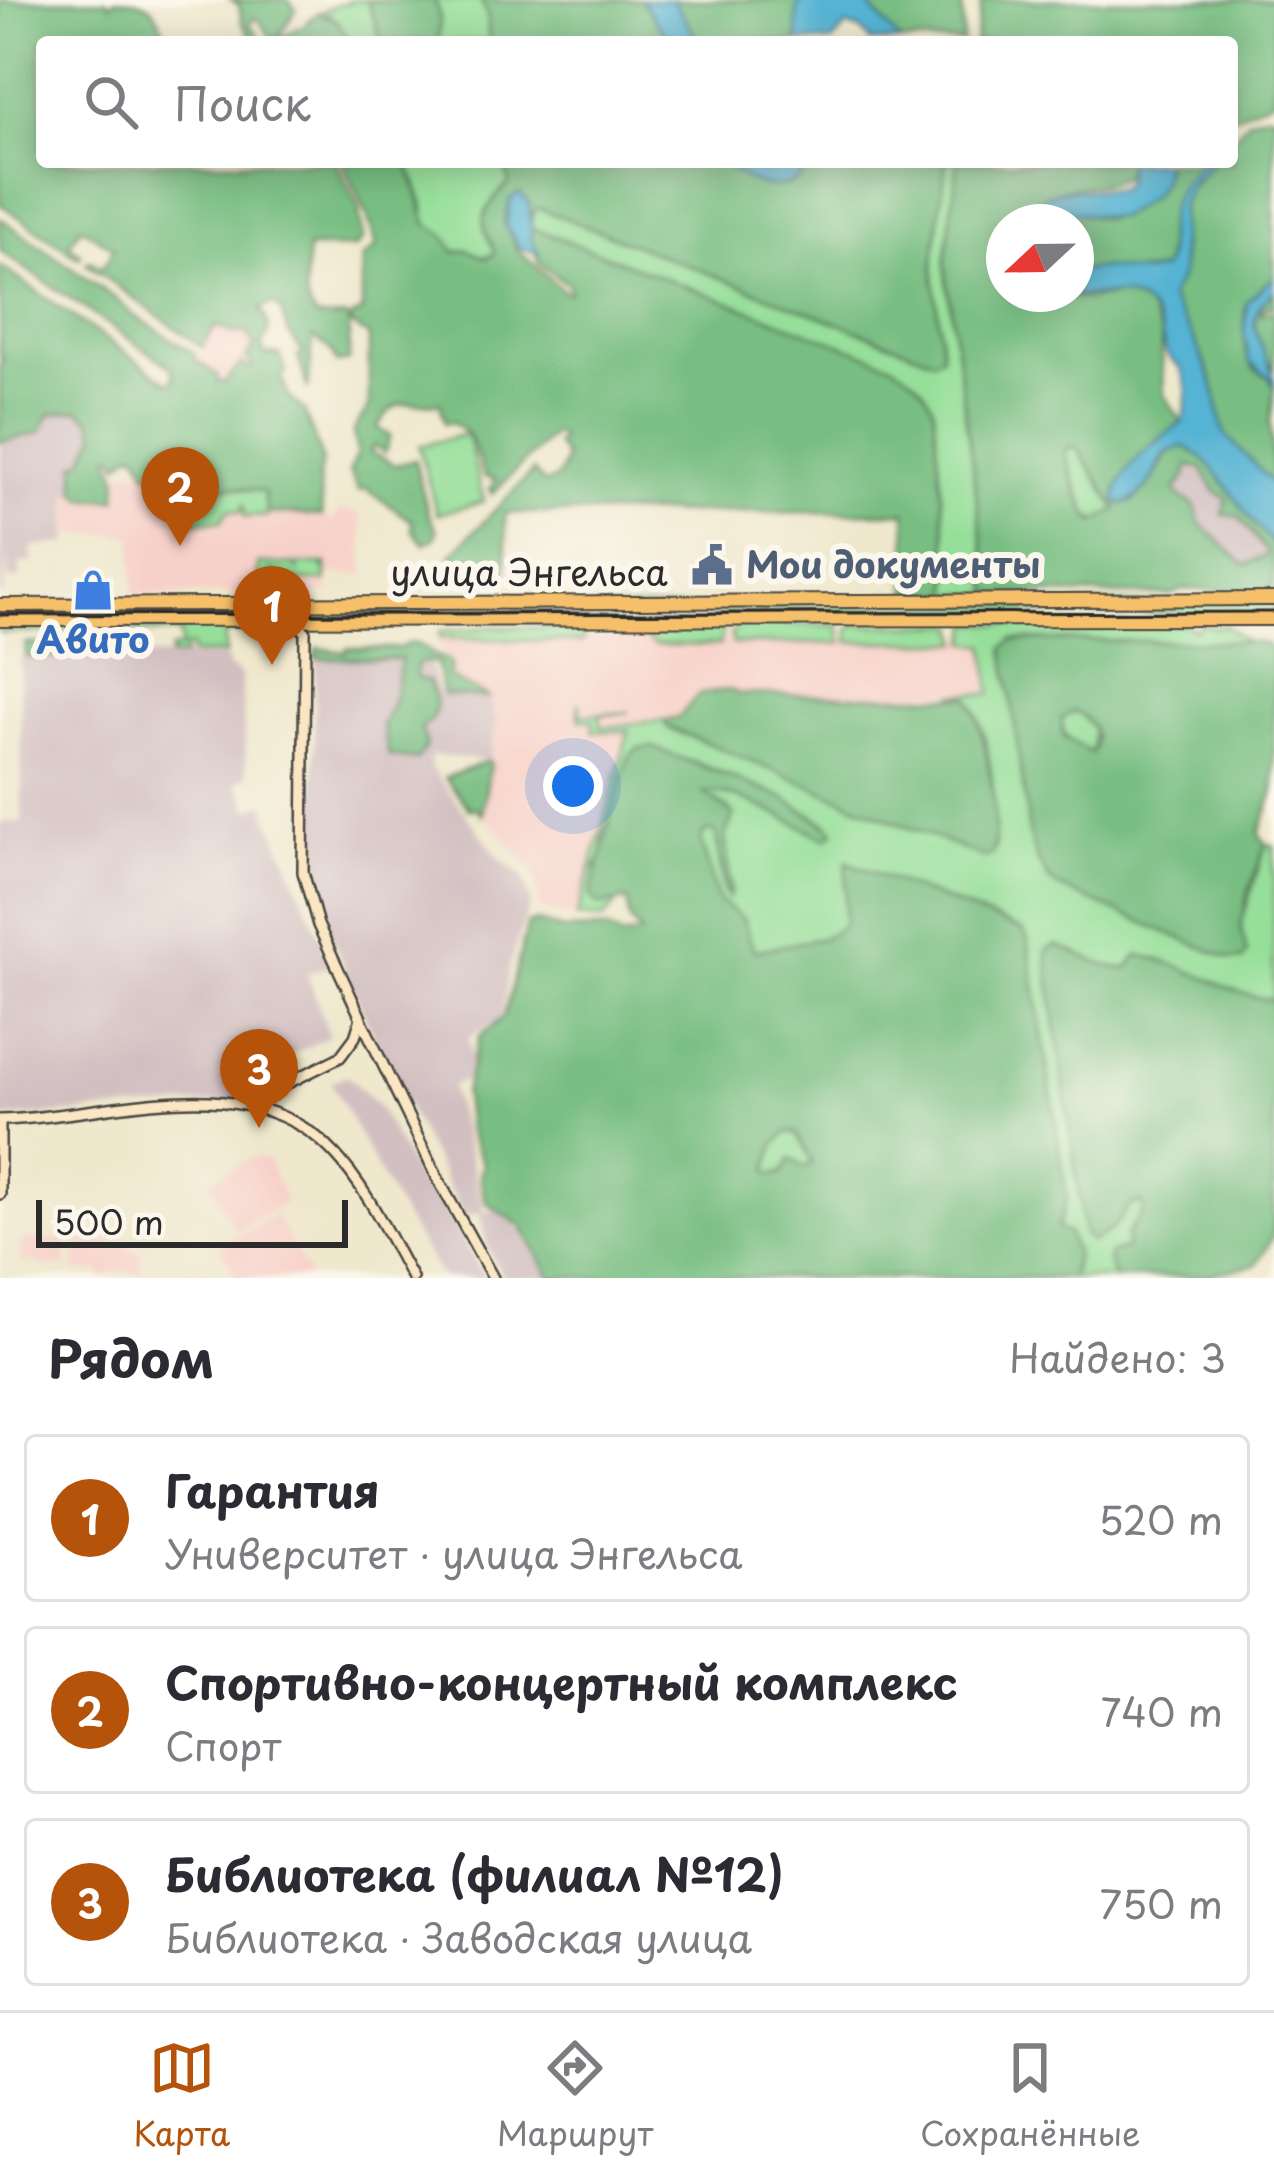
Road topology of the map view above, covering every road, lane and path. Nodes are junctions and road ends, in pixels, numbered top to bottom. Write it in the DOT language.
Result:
graph roads {
  1 [pos="1274,599"];
  2 [pos="1025,601"];
  3 [pos="202,604"];
  4 [pos="492,604"];
  5 [pos="525,604"];
  6 [pos="0,605"];
  7 [pos="1024,619"];
  8 [pos="1274,619"];
  9 [pos="0,620"];
  10 [pos="202,620"];
  11 [pos="296,620"];
  12 [pos="491,620"];
  13 [pos="526,620"];
  14 [pos="361,1018"];
  15 [pos="244,1105"];
  16 [pos="0,1121"];
  17 [pos="0,1194"];
  18 [pos="412,1278"];
  19 [pos="494,1278"];
  1 -- 2 [label="main road, улица Энгельса"];
  2 -- 5 [label="main road, улица Энгельса"];
  2 -- 7 [label="main road"];
  3 -- 4 [label="main road, улица Энгельса"];
  3 -- 6 [label="main road, улица Энгельса"];
  3 -- 10 [label="main road"];
  4 -- 5 [label="main road, улица Энгельса"];
  4 -- 12 [label="main road"];
  5 -- 13 [label="main road"];
  7 -- 8 [label="main road, улица Энгельса"];
  7 -- 13 [label="main road, улица Энгельса"];
  9 -- 10 [label="main road, улица Энгельса"];
  10 -- 11 [label="main road, улица Энгельса"];
  11 -- 12 [label="main road, улица Энгельса"];
  11 -- 14 [label="street"];
  12 -- 13 [label="main road, улица Энгельса"];
  14 -- 15 [label="street"];
  14 -- 19 [label="street"];
  15 -- 16 [label="street"];
  15 -- 18 [label="street"];
  16 -- 17 [label="street"];
}
